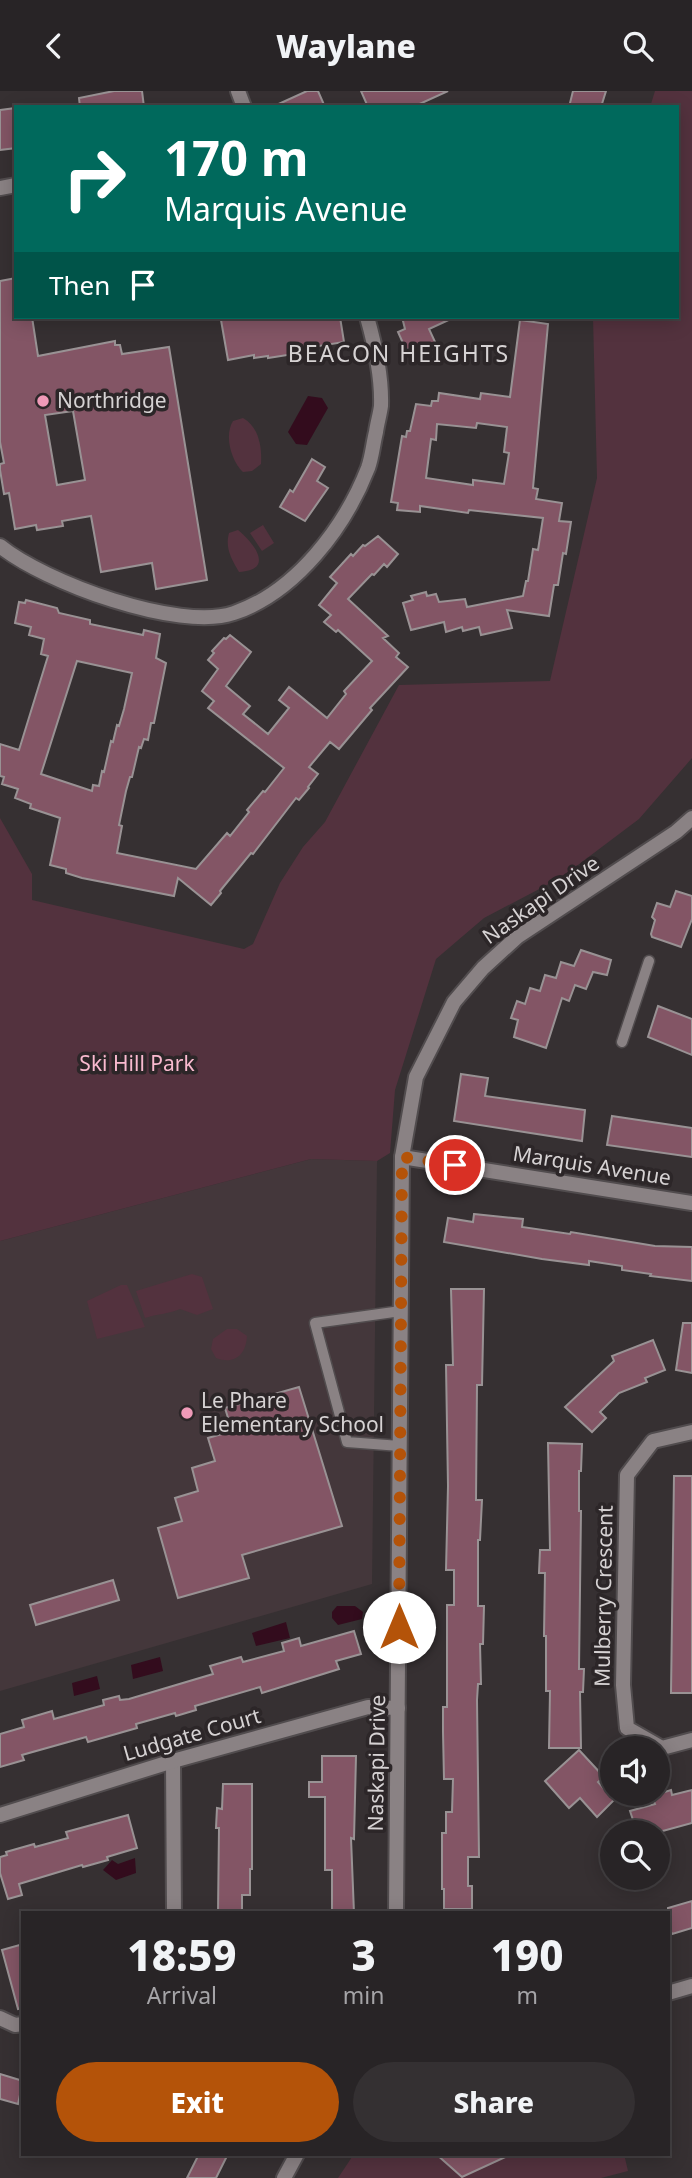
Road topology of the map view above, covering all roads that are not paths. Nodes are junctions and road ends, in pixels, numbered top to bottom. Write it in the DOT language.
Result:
graph roads {
  1 [pos="368,319"];
  2 [pos="0,546"];
  3 [pos="692,818"];
  4 [pos="649,961"];
  5 [pos="622,1042"];
  6 [pos="402,1157"];
  7 [pos="692,1203"];
  8 [pos="401,1311"];
  9 [pos="692,1432"];
  10 [pos="400,1446"];
  11 [pos="398,1708"];
  12 [pos="692,1740"];
  13 [pos="173,1761"];
  14 [pos="0,1815"];
  15 [pos="173,1911"];
  16 [pos="396,1911"];
  17 [pos="692,1986"];
  18 [pos="670,1992"];
  19 [pos="0,2018"];
  20 [pos="21,2024"];
  21 [pos="296,2156"];
  22 [pos="284,2178"];
  1 -- 2 [label="street"];
  3 -- 6 [label="street, Naskapi Drive"];
  4 -- 5 [label="lane"];
  6 -- 7 [label="street, Marquis Avenue"];
  6 -- 8 [label="street, Naskapi Drive"];
  8 -- 10 [label="street, Naskapi Drive"];
  8 -- 10 [label="lane"];
  9 -- 12 [label="street, Mulberry Crescent"];
  10 -- 11 [label="street, Naskapi Drive"];
  11 -- 13 [label="street, Ludgate Court"];
  11 -- 16 [label="street, Naskapi Drive"];
  13 -- 14 [label="street, Ludgate Court"];
  13 -- 15 [label="street"];
  17 -- 18 [label="street"];
  19 -- 20 [label="street"];
  21 -- 22 [label="street"];
}
